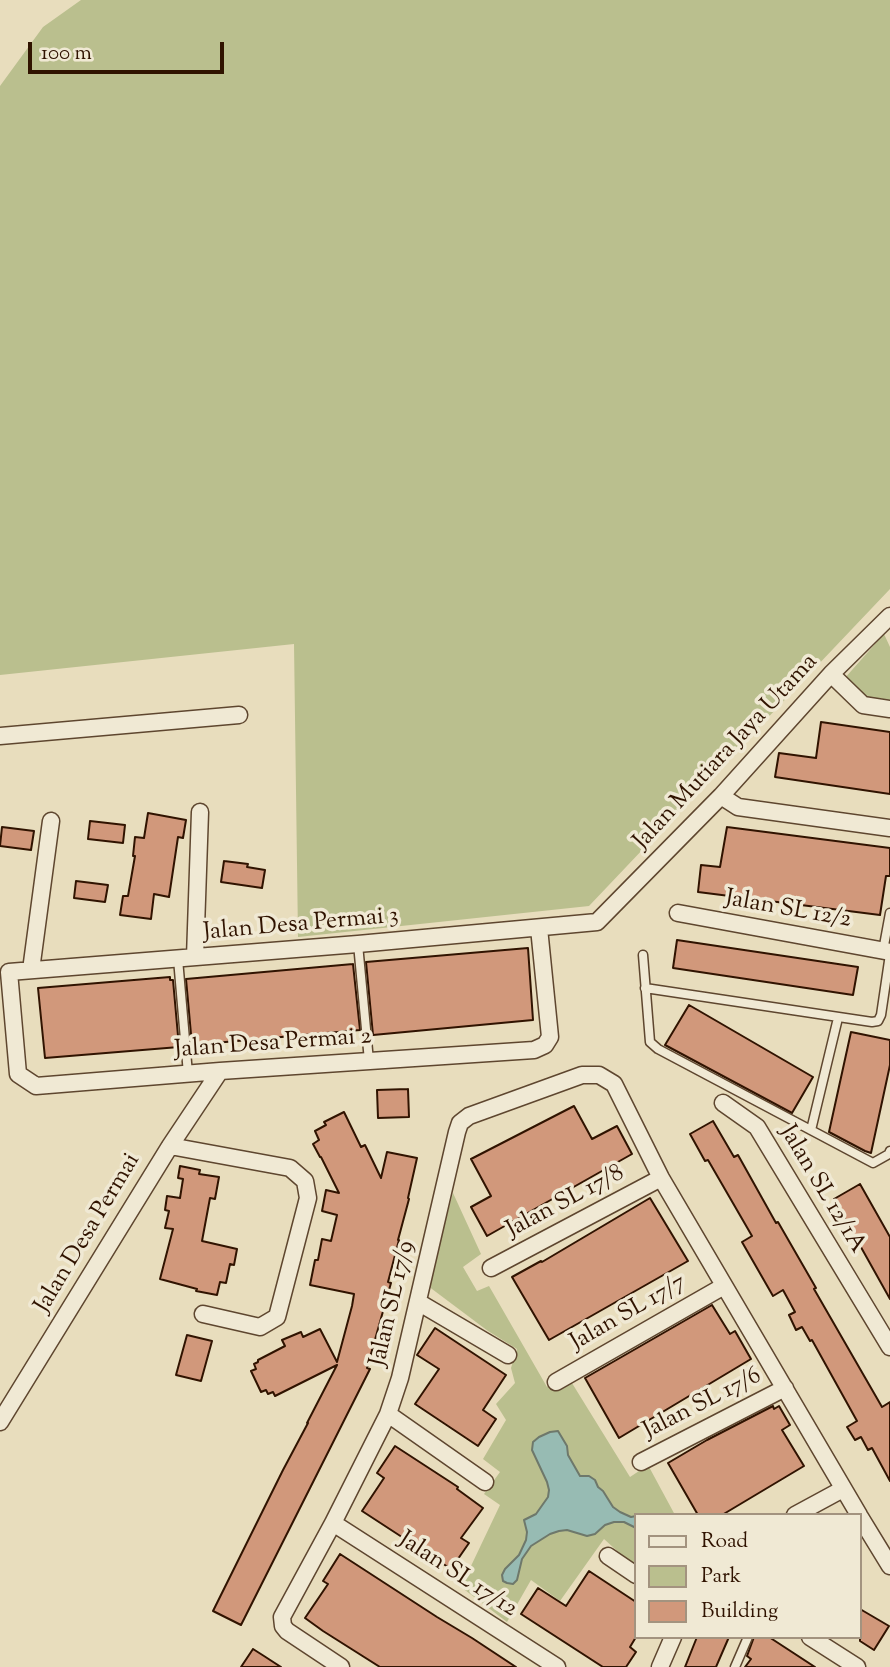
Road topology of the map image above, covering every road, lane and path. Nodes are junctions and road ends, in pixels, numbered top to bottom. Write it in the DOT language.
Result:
graph roads {
  1 [pos="890,616"];
  2 [pos="831,674"];
  3 [pos="890,709"];
  4 [pos="239,715"];
  5 [pos="0,736"];
  6 [pos="721,796"];
  7 [pos="200,812"];
  8 [pos="51,821"];
  9 [pos="890,828"];
  10 [pos="890,913"];
  11 [pos="678,914"];
  12 [pos="597,922"];
  13 [pos="539,928"];
  14 [pos="358,944"];
  15 [pos="888,952"];
  16 [pos="643,955"];
  17 [pos="195,957"];
  18 [pos="178,959"];
  19 [pos="5,969"];
  20 [pos="31,970"];
  21 [pos="645,988"];
  22 [pos="838,1018"];
  23 [pos="369,1061"];
  24 [pos="220,1071"];
  25 [pos="188,1074"];
  26 [pos="723,1103"];
  27 [pos="811,1130"];
  28 [pos="170,1146"];
  29 [pos="890,1153"];
  30 [pos="661,1178"];
  31 [pos="491,1268"];
  32 [pos="724,1286"];
  33 [pos="418,1302"];
  34 [pos="203,1314"];
  35 [pos="890,1347"];
  36 [pos="508,1355"];
  37 [pos="556,1382"];
  38 [pos="785,1388"];
  39 [pos="388,1414"];
  40 [pos="0,1422"];
  41 [pos="641,1462"];
  42 [pos="485,1482"];
  43 [pos="843,1489"];
  44 [pos="799,1513"];
  45 [pos="858,1513"];
  46 [pos="862,1519"];
  47 [pos="333,1523"];
  48 [pos="608,1556"];
  49 [pos="890,1566"];
  50 [pos="634,1574"];
  51 [pos="672,1639"];
  52 [pos="747,1639"];
  53 [pos="813,1639"];
  54 [pos="341,1667"];
  55 [pos="557,1667"];
  56 [pos="660,1667"];
  57 [pos="735,1667"];
  58 [pos="857,1667"];
  1 -- 2 [label="street, Jalan Mutiara Jaya Utama"];
  2 -- 3 [label="street"];
  2 -- 6 [label="street, Jalan Mutiara Jaya Utama"];
  4 -- 5 [label="street"];
  6 -- 9 [label="street"];
  6 -- 12 [label="street, Jalan Mutiara Jaya Utama"];
  7 -- 17 [label="street"];
  8 -- 20 [label="street"];
  10 -- 15 [label="lane"];
  11 -- 15 [label="street, Jalan SL 12/2"];
  12 -- 13 [label="street, Jalan Desa Permai 3"];
  13 -- 14 [label="street, Jalan Desa Permai 3"];
  13 -- 23 [label="street, Jalan Desa Permai 2"];
  14 -- 17 [label="street, Jalan Desa Permai 3"];
  14 -- 23 [label="lane"];
  15 -- 22 [label="lane"];
  16 -- 21 [label="lane"];
  17 -- 18 [label="street, Jalan Desa Permai 3"];
  18 -- 20 [label="street, Jalan Desa Permai 3"];
  18 -- 25 [label="lane"];
  19 -- 20 [label="street, Jalan Desa Permai 3"];
  19 -- 25 [label="street, Jalan Desa Permai 2"];
  21 -- 22 [label="lane"];
  21 -- 27 [label="lane"];
  22 -- 27 [label="lane"];
  23 -- 24 [label="street, Jalan Desa Permai 2"];
  24 -- 25 [label="street, Jalan Desa Permai 2"];
  24 -- 28 [label="street, Jalan Desa Permai"];
  26 -- 35 [label="street, Jalan SL 12/1A"];
  27 -- 29 [label="lane"];
  28 -- 34 [label="street"];
  28 -- 40 [label="street, Jalan Desa Permai"];
  30 -- 31 [label="street, Jalan SL 17/8"];
  30 -- 32 [label="street"];
  30 -- 33 [label="street, Jalan SL 17/9"];
  32 -- 37 [label="street, Jalan SL 17/7"];
  32 -- 38 [label="street"];
  33 -- 36 [label="street"];
  33 -- 39 [label="street, Jalan SL 17/9"];
  38 -- 41 [label="street, Jalan SL 17/6"];
  38 -- 43 [label="street"];
  39 -- 42 [label="street"];
  39 -- 47 [label="street, Jalan SL 17/9"];
  43 -- 44 [label="street"];
  43 -- 45 [label="street"];
  46 -- 49 [label="street"];
  47 -- 54 [label="street, Jalan SL 17/9"];
  47 -- 55 [label="street, Jalan SL 17/12"];
  48 -- 50 [label="street"];
  51 -- 56 [label="street"];
  52 -- 57 [label="lane"];
  53 -- 58 [label="street"];
}
